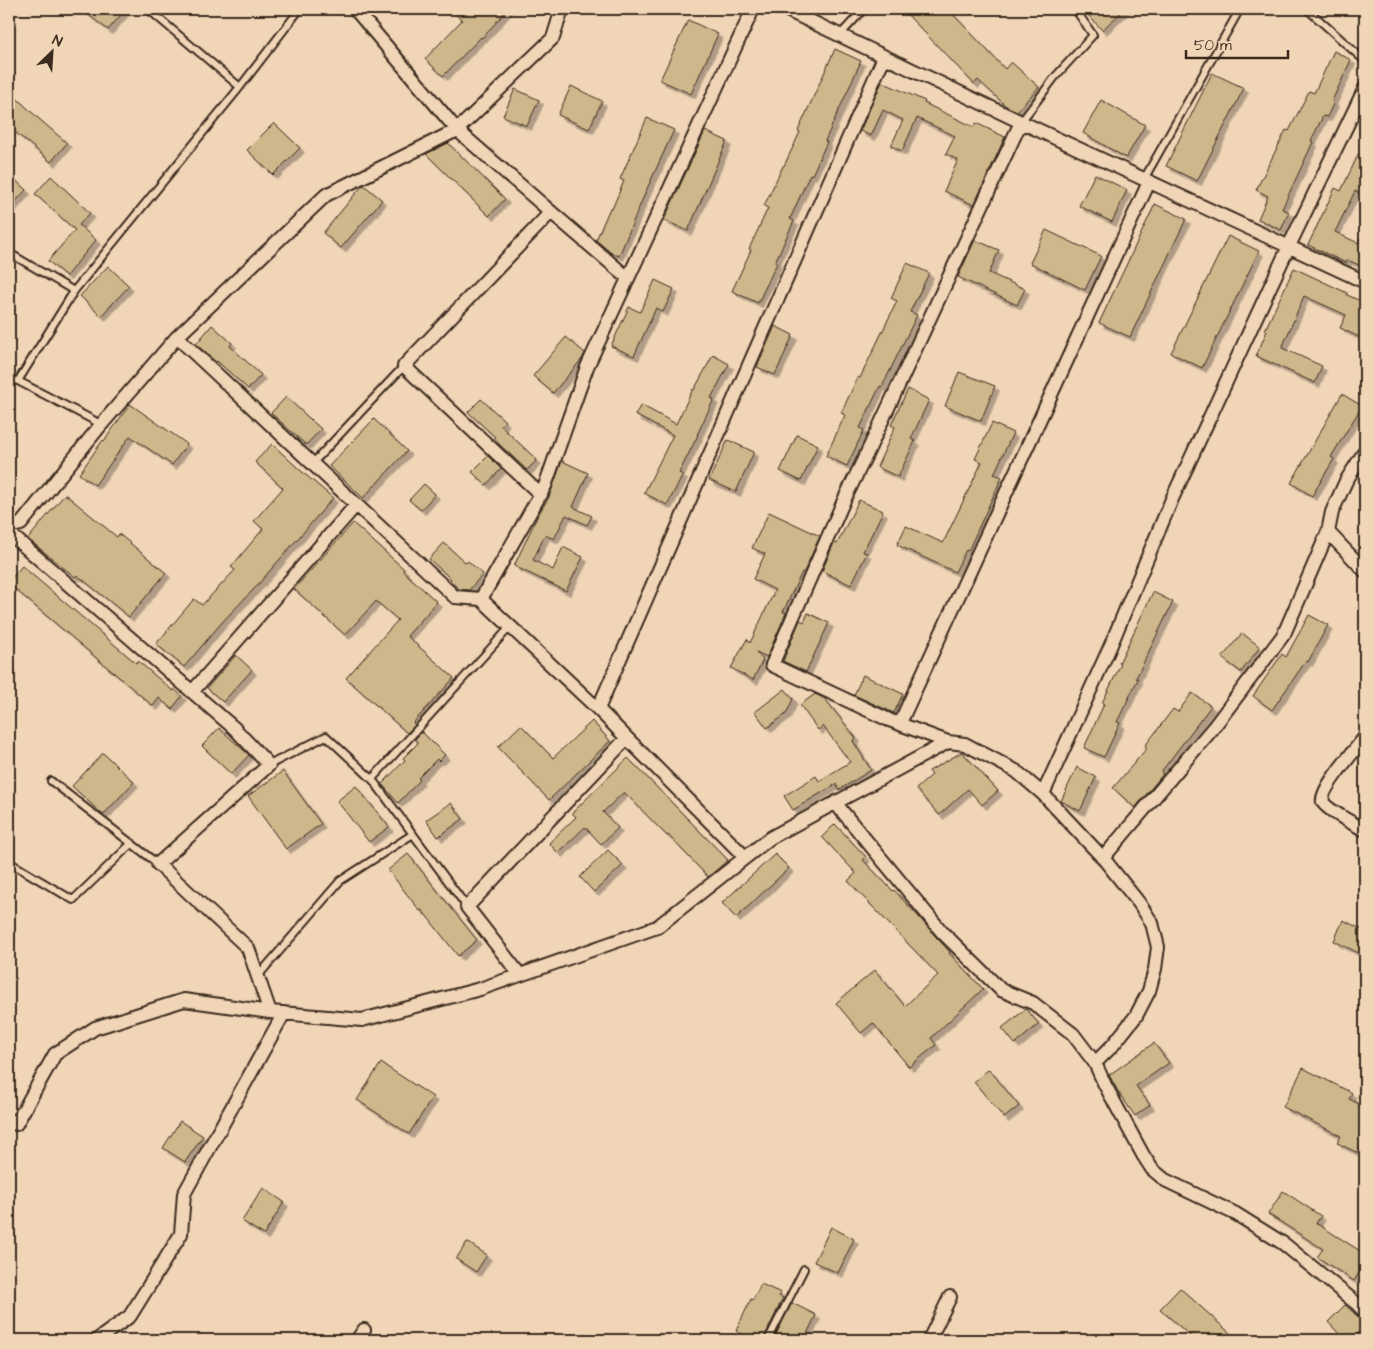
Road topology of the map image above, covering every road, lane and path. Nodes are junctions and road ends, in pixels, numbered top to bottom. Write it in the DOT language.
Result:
graph roads {
  1 [pos="148,9"];
  2 [pos="300,9"];
  3 [pos="355,9"];
  4 [pos="562,9"];
  5 [pos="753,9"];
  6 [pos="784,9"];
  7 [pos="864,9"];
  8 [pos="1075,9"];
  9 [pos="1240,9"];
  10 [pos="1307,9"];
  11 [pos="840,36"];
  12 [pos="884,57"];
  13 [pos="1365,61"];
  14 [pos="240,87"];
  15 [pos="1365,88"];
  16 [pos="1021,122"];
  17 [pos="457,130"];
  18 [pos="1146,181"];
  19 [pos="551,212"];
  20 [pos="1289,246"];
  21 [pos="11,254"];
  22 [pos="628,278"];
  23 [pos="1365,282"];
  24 [pos="74,291"];
  25 [pos="177,338"];
  26 [pos="404,366"];
  27 [pos="100,426"];
  28 [pos="1365,451"];
  29 [pos="312,464"];
  30 [pos="541,495"];
  31 [pos="356,505"];
  32 [pos="9,526"];
  33 [pos="1328,532"];
  34 [pos="9,533"];
  35 [pos="1365,571"];
  36 [pos="481,600"];
  37 [pos="510,627"];
  38 [pos="192,692"];
  39 [pos="598,710"];
  40 [pos="900,723"];
  41 [pos="1365,737"];
  42 [pos="627,738"];
  43 [pos="948,742"];
  44 [pos="269,765"];
  45 [pos="372,779"];
  46 [pos="51,781"];
  47 [pos="1043,794"];
  48 [pos="836,802"];
  49 [pos="1365,830"];
  50 [pos="413,834"];
  51 [pos="132,844"];
  52 [pos="745,857"];
  53 [pos="1103,858"];
  54 [pos="9,862"];
  55 [pos="158,864"];
  56 [pos="467,907"];
  57 [pos="520,975"];
  58 [pos="258,976"];
  59 [pos="270,1012"];
  60 [pos="284,1013"];
  61 [pos="1095,1063"];
  62 [pos="9,1120"];
  63 [pos="804,1269"];
  64 [pos="950,1297"];
  65 [pos="1365,1312"];
  66 [pos="97,1340"];
  67 [pos="768,1340"];
  68 [pos="929,1340"];
  1 -- 14 [label="lane"];
  2 -- 14 [label="lane"];
  3 -- 17 [label="street"];
  4 -- 17 [label="street"];
  5 -- 22 [label="street"];
  6 -- 11 [label="street"];
  7 -- 11 [label="lane"];
  8 -- 16 [label="lane"];
  9 -- 18 [label="lane"];
  10 -- 13 [label="lane"];
  11 -- 12 [label="street"];
  12 -- 16 [label="street"];
  12 -- 39 [label="street"];
  14 -- 24 [label="lane"];
  15 -- 20 [label="street"];
  16 -- 18 [label="street"];
  16 -- 40 [label="street"];
  17 -- 19 [label="street"];
  17 -- 25 [label="street"];
  18 -- 20 [label="street"];
  18 -- 40 [label="street"];
  19 -- 22 [label="street"];
  19 -- 26 [label="street"];
  20 -- 23 [label="street"];
  20 -- 47 [label="street"];
  21 -- 24 [label="lane"];
  22 -- 30 [label="street"];
  24 -- 27 [label="lane"];
  25 -- 27 [label="street"];
  25 -- 29 [label="street"];
  26 -- 29 [label="lane"];
  26 -- 30 [label="street"];
  27 -- 32 [label="street"];
  28 -- 33 [label="street"];
  29 -- 31 [label="street"];
  30 -- 36 [label="street"];
  31 -- 36 [label="street"];
  31 -- 38 [label="street"];
  33 -- 35 [label="street"];
  33 -- 53 [label="street"];
  34 -- 38 [label="street"];
  36 -- 37 [label="street"];
  37 -- 39 [label="street"];
  37 -- 45 [label="lane"];
  38 -- 44 [label="street"];
  39 -- 42 [label="street"];
  40 -- 43 [label="street"];
  41 -- 49 [label="street"];
  42 -- 52 [label="street"];
  42 -- 56 [label="street"];
  43 -- 47 [label="street"];
  43 -- 48 [label="street"];
  44 -- 45 [label="lane"];
  44 -- 55 [label="street"];
  45 -- 50 [label="lane"];
  46 -- 51 [label="lane"];
  47 -- 53 [label="street"];
  48 -- 52 [label="street"];
  48 -- 61 [label="street"];
  50 -- 56 [label="lane"];
  50 -- 58 [label="lane"];
  51 -- 54 [label="lane"];
  51 -- 55 [label="lane"];
  52 -- 57 [label="street"];
  53 -- 61 [label="street"];
  55 -- 58 [label="street"];
  56 -- 57 [label="street"];
  57 -- 60 [label="street"];
  58 -- 59 [label="street"];
  59 -- 60 [label="street"];
  59 -- 62 [label="street"];
  60 -- 66 [label="street"];
  61 -- 65 [label="street"];
  63 -- 67 [label="lane"];
  64 -- 68 [label="street"];
}
